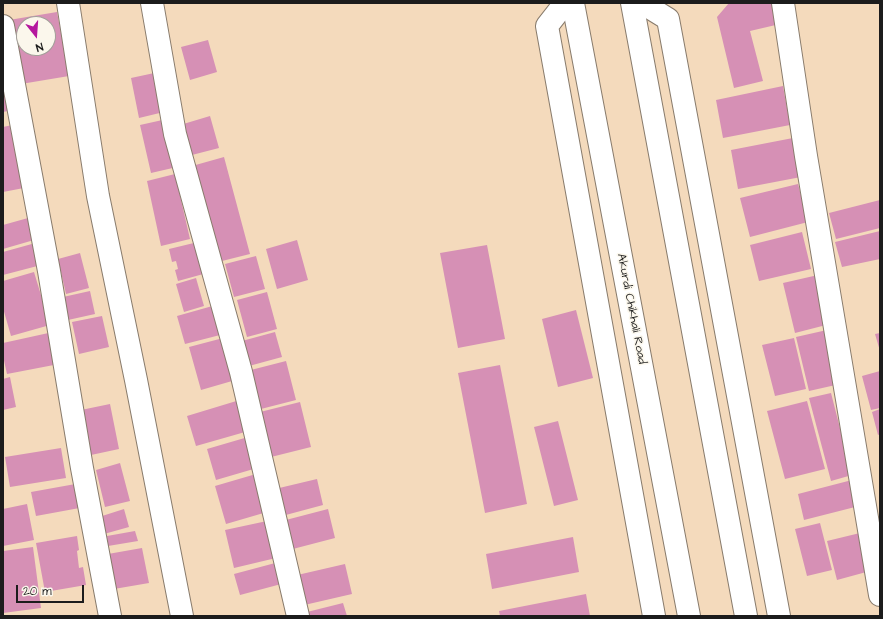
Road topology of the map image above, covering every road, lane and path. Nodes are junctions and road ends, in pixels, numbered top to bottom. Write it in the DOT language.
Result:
graph roads {
  1 [pos="68,3"];
  2 [pos="152,3"];
  3 [pos="565,3"];
  4 [pos="573,3"];
  5 [pos="632,3"];
  6 [pos="642,3"];
  7 [pos="783,3"];
  8 [pos="3,26"];
  9 [pos="880,596"];
  10 [pos="110,616"];
  11 [pos="182,616"];
  12 [pos="298,616"];
  13 [pos="654,616"];
  14 [pos="689,616"];
  15 [pos="746,616"];
  16 [pos="779,616"];
  1 -- 11 [label="street"];
  2 -- 12 [label="street"];
  3 -- 13 [label="street"];
  4 -- 14 [label="street, Akurdi Chikhali Road"];
  5 -- 15 [label="street"];
  6 -- 16 [label="street"];
  7 -- 9 [label="street"];
  8 -- 10 [label="street"];
}
